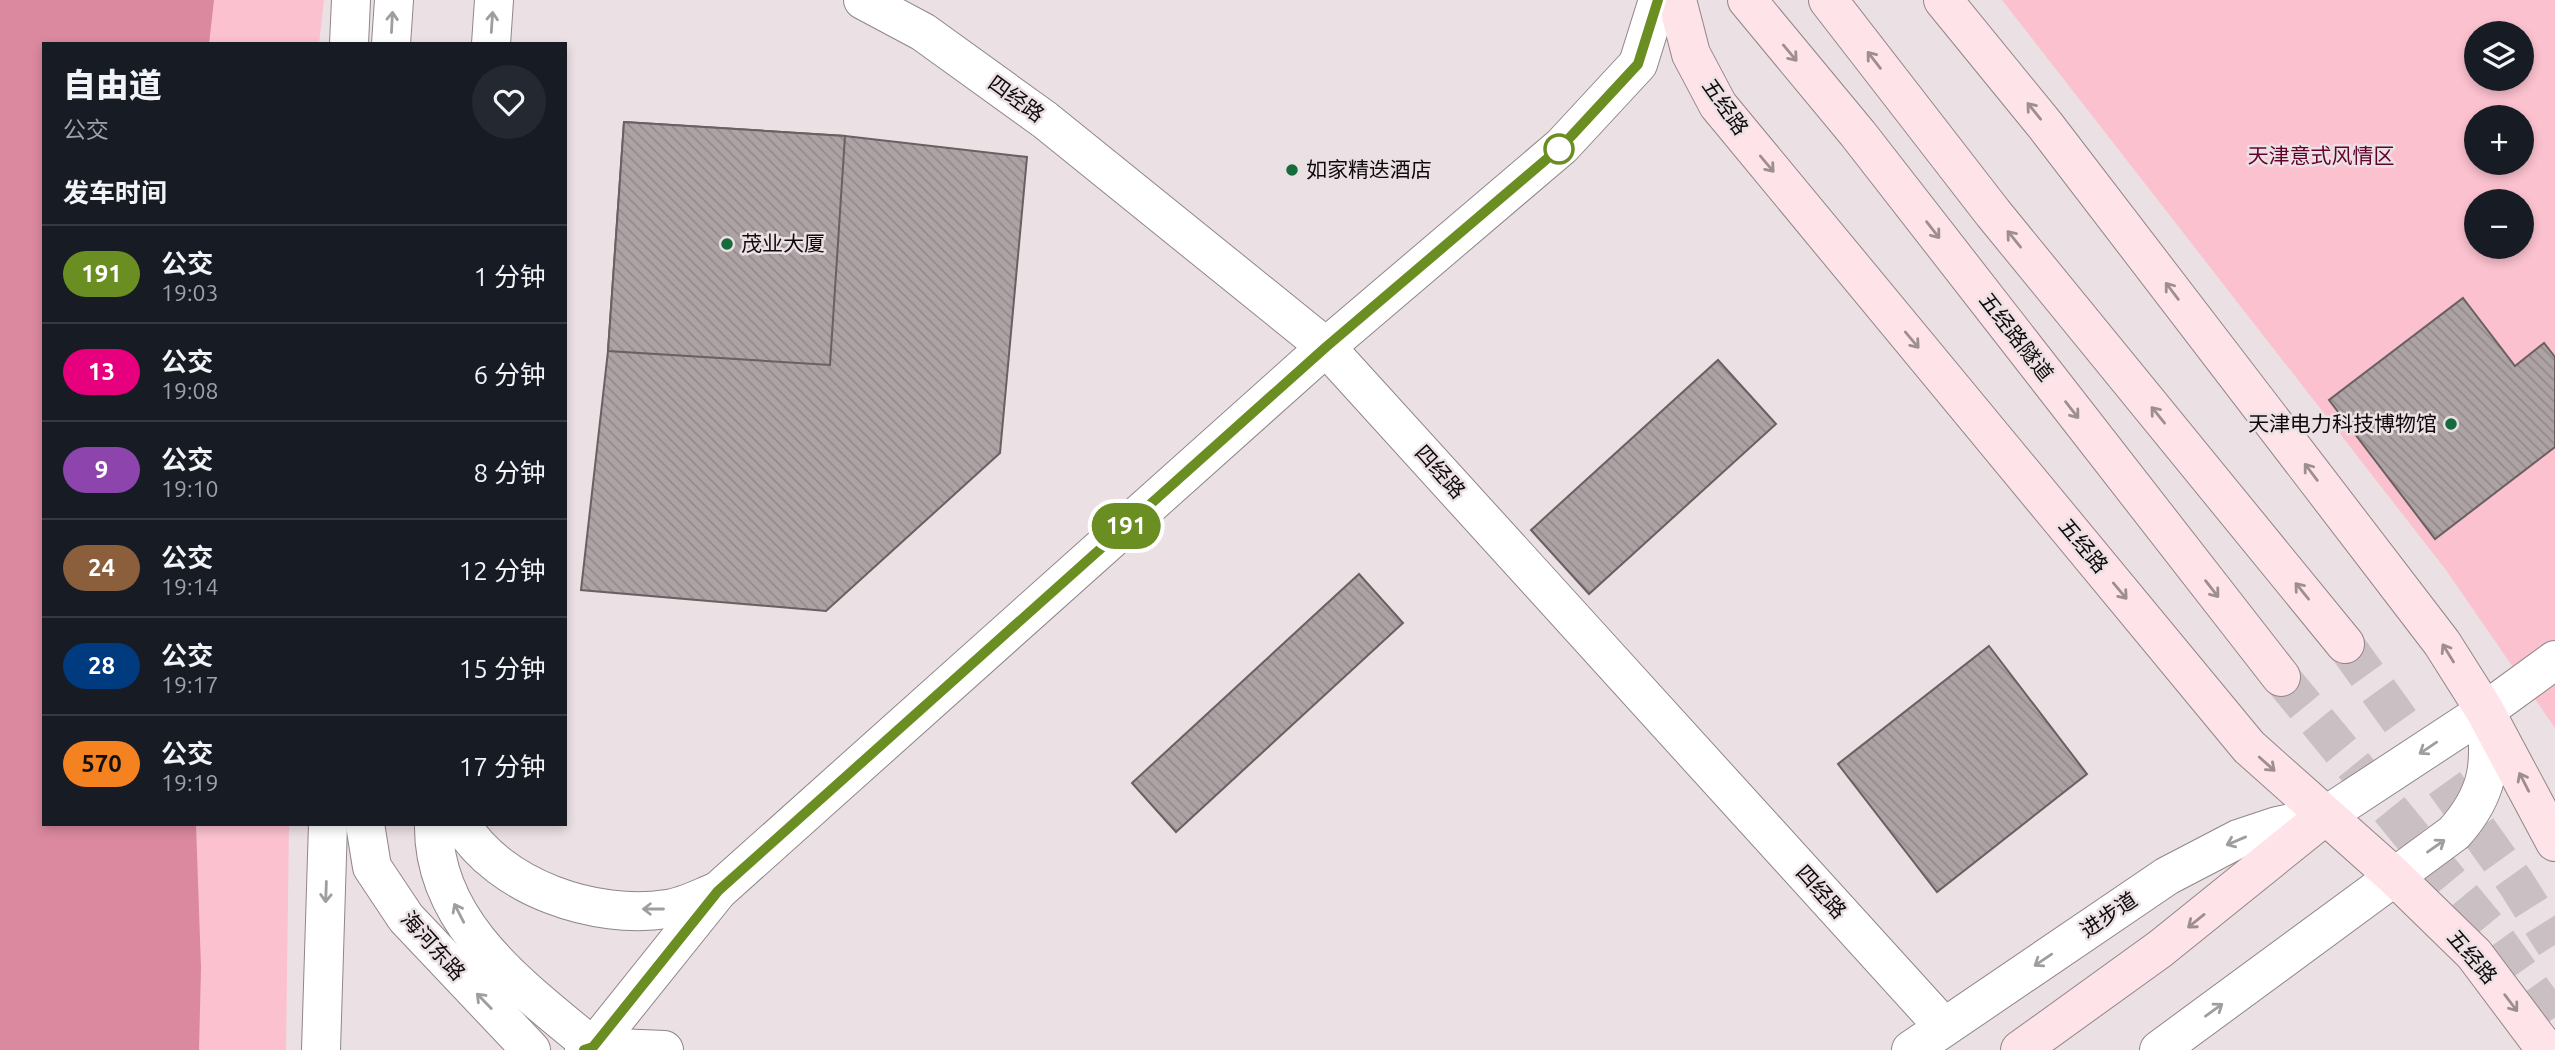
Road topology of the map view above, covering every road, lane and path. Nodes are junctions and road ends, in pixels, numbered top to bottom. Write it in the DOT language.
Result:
graph roads {
  1 [pos="351,0"];
  2 [pos="394,0"];
  3 [pos="494,0"];
  4 [pos="863,0"];
  5 [pos="1658,0"];
  6 [pos="1677,0"];
  7 [pos="1747,0"];
  8 [pos="1828,0"];
  9 [pos="1943,0"];
  10 [pos="349,42"];
  11 [pos="391,42"];
  12 [pos="491,42"];
  13 [pos="1326,347"];
  14 [pos="2345,644"];
  15 [pos="2555,660"];
  16 [pos="2281,677"];
  17 [pos="2484,711"];
  18 [pos="2325,816"];
  19 [pos="328,826"];
  20 [pos="365,826"];
  21 [pos="434,826"];
  22 [pos="462,826"];
  23 [pos="2555,842"];
  24 [pos="2394,876"];
  25 [pos="718,891"];
  26 [pos="1944,1027"];
  27 [pos="589,1049"];
  28 [pos="321,1050"];
  29 [pos="531,1050"];
  30 [pos="664,1050"];
  31 [pos="1911,1050"];
  32 [pos="2020,1050"];
  33 [pos="2159,1050"];
  34 [pos="2546,1050"];
  1 -- 10 [label="street"];
  11 -- 2 [label="street, one-way"];
  12 -- 3 [label="street, one-way"];
  4 -- 13 [label="street, 四经路"];
  5 -- 13 [label="street"];
  6 -- 18 [label="main road, 五经路, one-way"];
  7 -- 16 [label="main road, 五经路隧道, one-way"];
  14 -- 8 [label="main road, one-way"];
  17 -- 9 [label="main road, one-way"];
  13 -- 25 [label="street"];
  13 -- 26 [label="street, 四经路"];
  15 -- 17 [label="street, 进步道"];
  17 -- 18 [label="street, 进步道, one-way"];
  23 -- 17 [label="main road, one-way"];
  24 -- 17 [label="street, one-way"];
  18 -- 24 [label="main road, 五经路"];
  18 -- 26 [label="street, 进步道, one-way"];
  18 -- 32 [label="main road, 进步道, one-way"];
  19 -- 28 [label="street, one-way"];
  29 -- 20 [label="street, 海河东路, one-way"];
  27 -- 21 [label="street, 海河东路, one-way"];
  25 -- 22 [label="street, one-way"];
  33 -- 24 [label="street, one-way"];
  24 -- 34 [label="main road, 五经路, one-way"];
  25 -- 27 [label="street"];
  26 -- 31 [label="street, 进步道"];
  27 -- 30 [label="street"];
}
